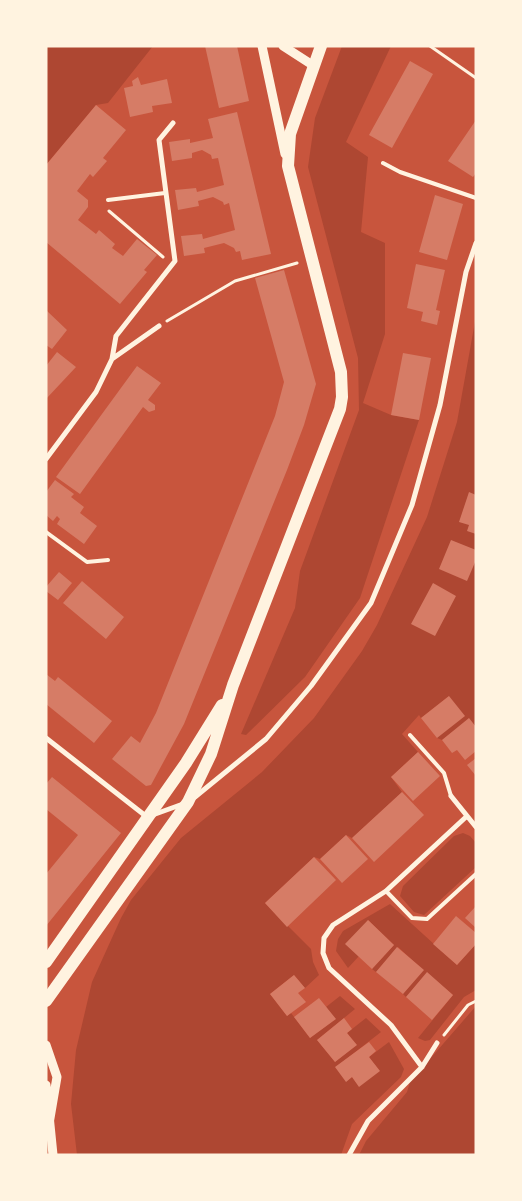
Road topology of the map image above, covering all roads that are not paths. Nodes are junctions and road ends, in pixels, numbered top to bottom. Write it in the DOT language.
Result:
graph roads {
  1 [pos="262,46"];
  2 [pos="283,46"];
  3 [pos="321,46"];
  4 [pos="314,66"];
  5 [pos="173,123"];
  6 [pos="383,163"];
  7 [pos="288,166"];
  8 [pos="165,192"];
  9 [pos="476,198"];
  10 [pos="108,200"];
  11 [pos="476,244"];
  12 [pos="160,326"];
  13 [pos="112,359"];
  14 [pos="46,459"];
  15 [pos="46,532"];
  16 [pos="108,560"];
  17 [pos="233,685"];
  18 [pos="410,734"];
  19 [pos="46,738"];
  20 [pos="451,796"];
  21 [pos="188,802"];
  22 [pos="467,816"];
  23 [pos="147,817"];
  24 [pos="476,827"];
  25 [pos="476,874"];
  26 [pos="386,891"];
  27 [pos="46,962"];
  28 [pos="46,1001"];
  29 [pos="437,1043"];
  30 [pos="46,1045"];
  31 [pos="422,1067"];
  32 [pos="46,1085"];
  33 [pos="48,1121"];
  34 [pos="53,1155"];
  35 [pos="349,1155"];
  1 -- 7 [label="street"];
  2 -- 4 [label="street"];
  3 -- 4 [label="main road"];
  4 -- 7 [label="main road"];
  5 -- 8 [label="street"];
  6 -- 9 [label="lane"];
  7 -- 17 [label="main road"];
  8 -- 10 [label="lane"];
  8 -- 13 [label="street"];
  11 -- 21 [label="street"];
  12 -- 13 [label="street"];
  13 -- 14 [label="street"];
  15 -- 16 [label="lane"];
  17 -- 21 [label="main road"];
  17 -- 23 [label="main road"];
  18 -- 20 [label="lane"];
  19 -- 23 [label="street"];
  20 -- 22 [label="street"];
  21 -- 23 [label="street"];
  21 -- 28 [label="main road"];
  22 -- 24 [label="street"];
  22 -- 26 [label="street"];
  23 -- 27 [label="main road"];
  25 -- 26 [label="lane"];
  26 -- 31 [label="street"];
  29 -- 31 [label="street"];
  30 -- 33 [label="street"];
  31 -- 35 [label="street"];
  32 -- 33 [label="street"];
  33 -- 34 [label="street"];
}
